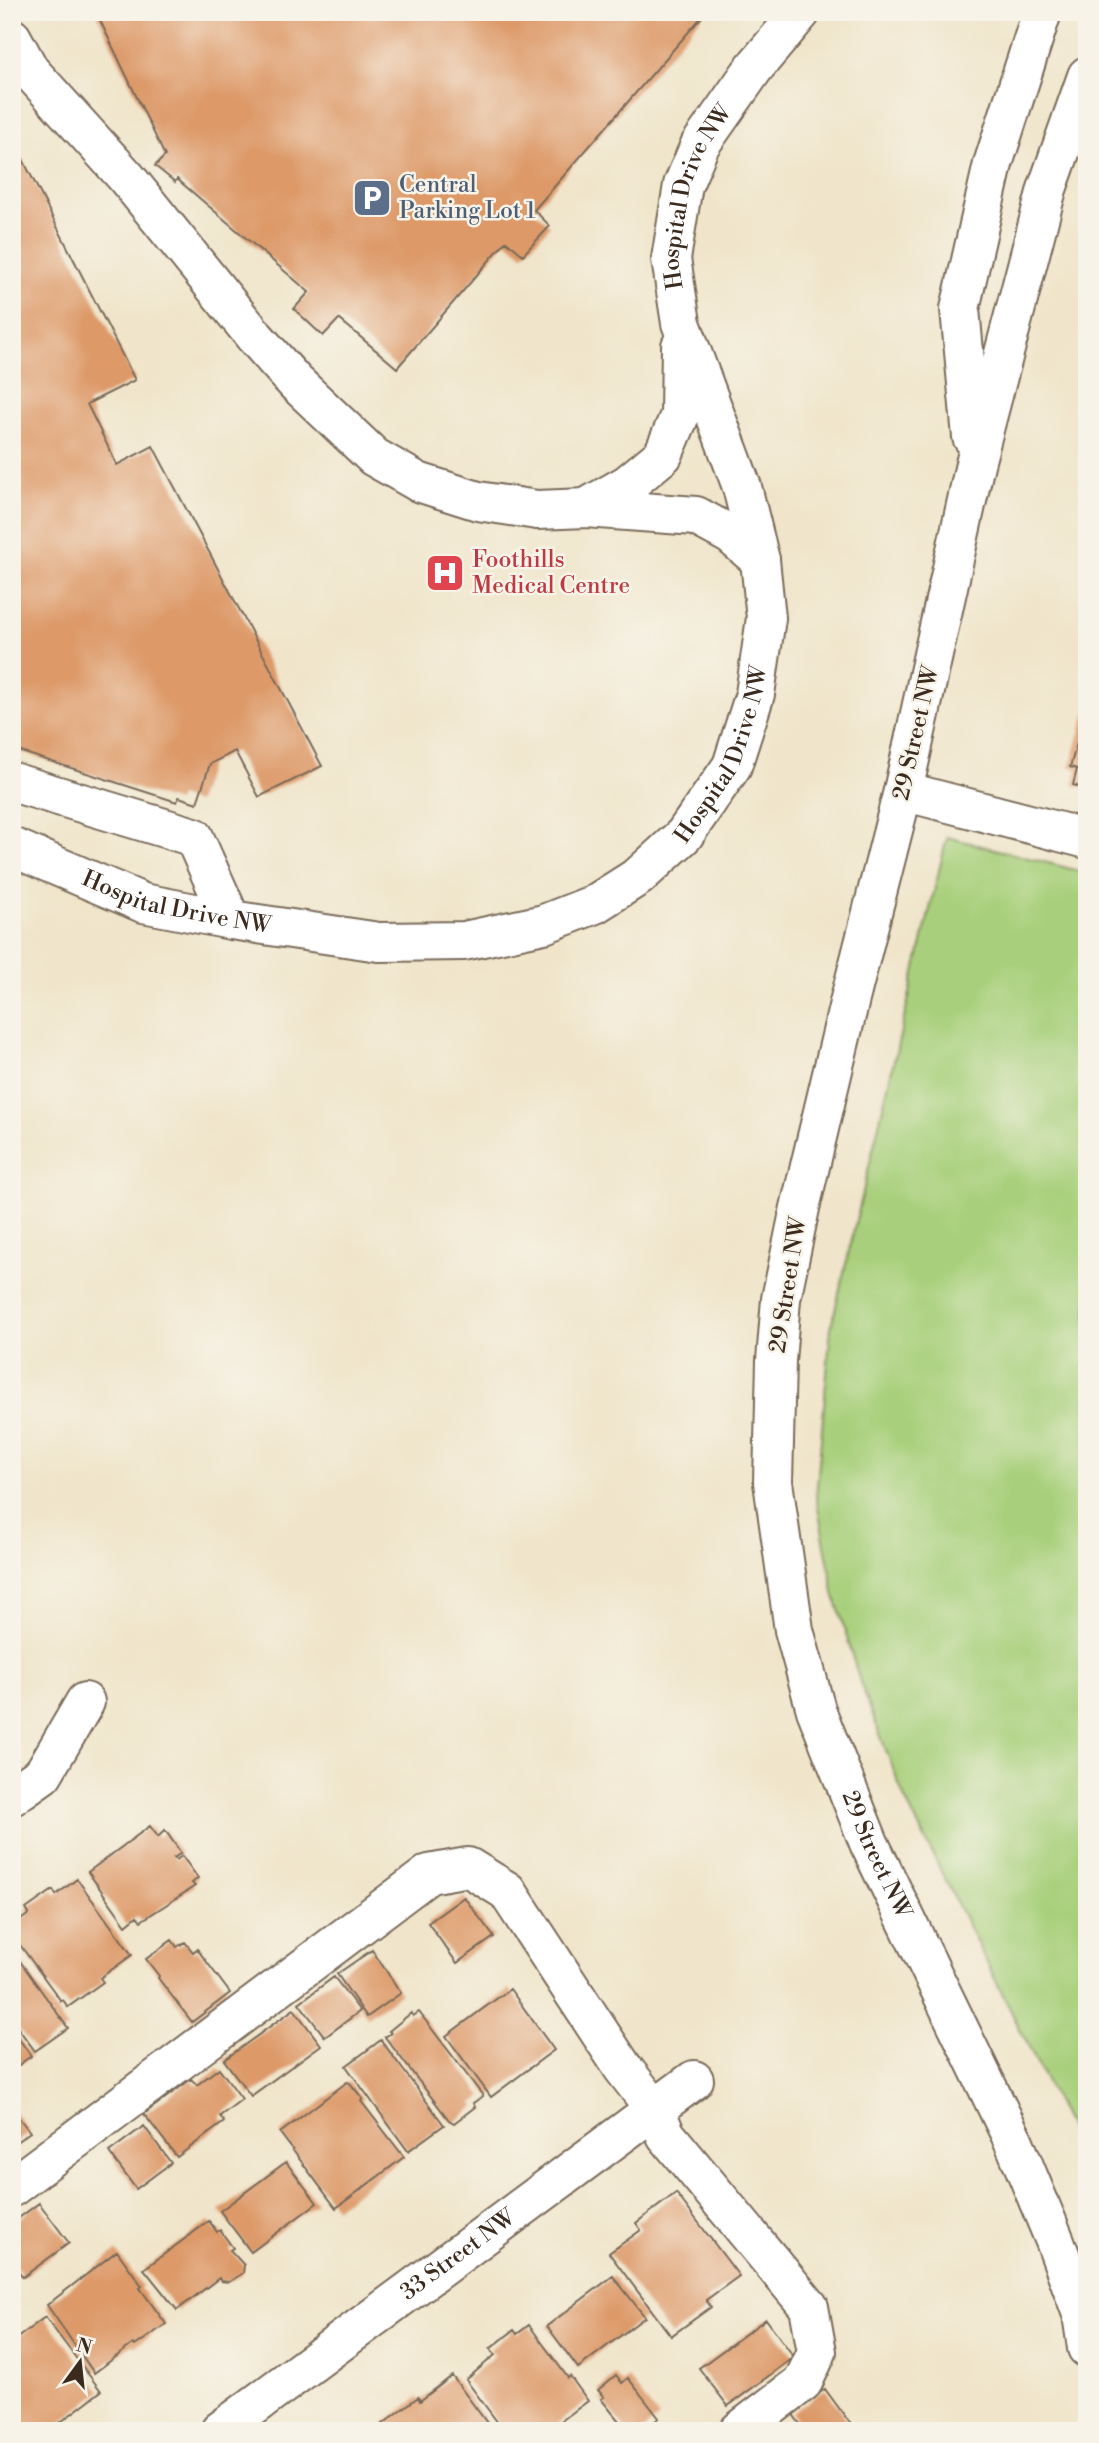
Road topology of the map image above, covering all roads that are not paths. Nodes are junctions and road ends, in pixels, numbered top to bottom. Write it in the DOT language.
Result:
graph roads {
  1 [pos="801,12"];
  2 [pos="1042,12"];
  3 [pos="12,38"];
  4 [pos="1087,76"];
  5 [pos="1087,162"];
  6 [pos="1047,189"];
  7 [pos="681,323"];
  8 [pos="975,464"];
  9 [pos="586,508"];
  10 [pos="760,559"];
  11 [pos="12,782"];
  12 [pos="903,791"];
  13 [pos="1087,839"];
  14 [pos="12,847"];
  15 [pos="231,920"];
  16 [pos="85,1702"];
  17 [pos="12,1796"];
  18 [pos="694,2080"];
  19 [pos="654,2108"];
  20 [pos="12,2187"];
  21 [pos="1087,2348"];
  22 [pos="220,2431"];
  23 [pos="739,2431"];
  1 -- 7 [label="street, Hospital Drive NW"];
  2 -- 8 [label="street"];
  3 -- 9 [label="street"];
  4 -- 6 [label="street, 29 Street NW"];
  5 -- 6 [label="street"];
  6 -- 8 [label="street, 29 Street NW"];
  7 -- 9 [label="street"];
  7 -- 10 [label="street, Hospital Drive NW"];
  8 -- 12 [label="street, 29 Street NW"];
  9 -- 10 [label="street"];
  10 -- 15 [label="street, Hospital Drive NW"];
  11 -- 15 [label="street"];
  12 -- 13 [label="street"];
  12 -- 21 [label="street, 29 Street NW"];
  14 -- 15 [label="street, Hospital Drive NW"];
  16 -- 17 [label="street"];
  18 -- 19 [label="street, 33 Street NW"];
  19 -- 20 [label="street"];
  19 -- 22 [label="street, 33 Street NW"];
  19 -- 23 [label="street"];
}
